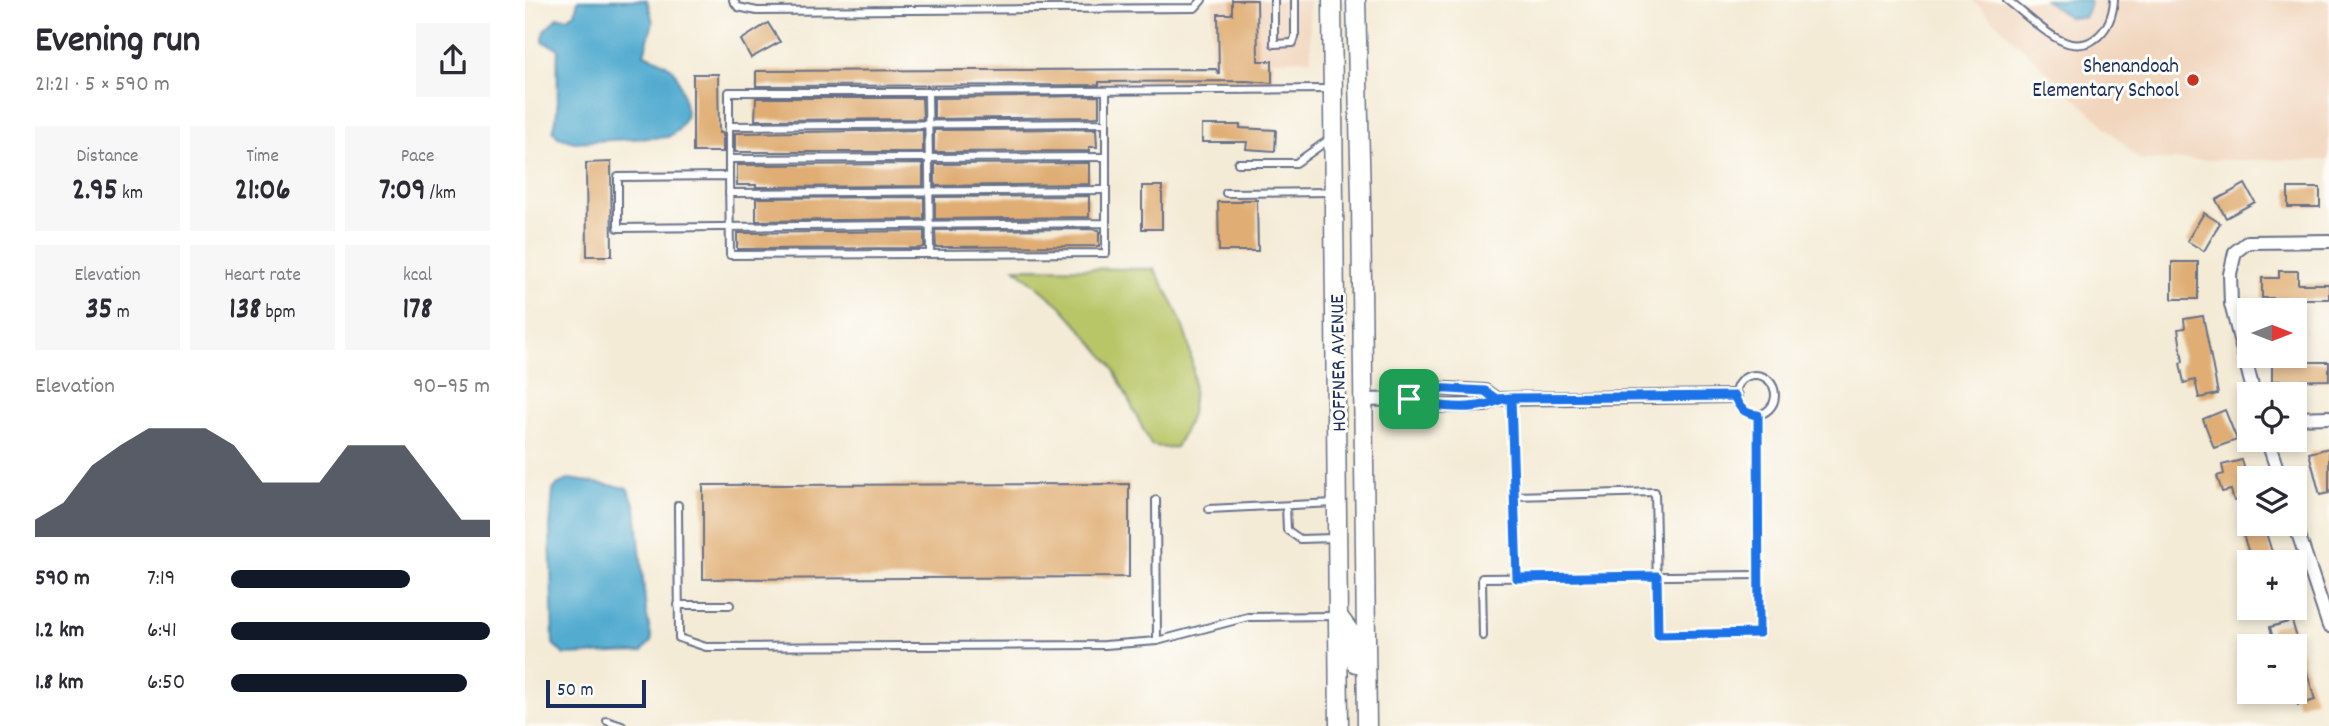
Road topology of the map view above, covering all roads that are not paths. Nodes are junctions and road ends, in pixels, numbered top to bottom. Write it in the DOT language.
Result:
graph roads {
  1 [pos="733,0"];
  2 [pos="1202,0"];
  3 [pos="1274,0"];
  4 [pos="1295,0"];
  5 [pos="1332,0"];
  6 [pos="1338,0"];
  7 [pos="1356,0"];
  8 [pos="2007,0"];
  9 [pos="2114,0"];
  10 [pos="1332,89"];
  11 [pos="1106,91"];
  12 [pos="928,92"];
  13 [pos="1106,123"];
  14 [pos="928,125"];
  15 [pos="729,126"];
  16 [pos="1332,137"];
  17 [pos="1360,154"];
  18 [pos="1106,157"];
  19 [pos="929,158"];
  20 [pos="729,159"];
  21 [pos="1238,163"];
  22 [pos="729,176"];
  23 [pos="1106,190"];
  24 [pos="929,192"];
  25 [pos="1333,192"];
  26 [pos="729,193"];
  27 [pos="1226,193"];
  28 [pos="1106,223"];
  29 [pos="930,225"];
  30 [pos="729,227"];
  31 [pos="2329,241"];
  32 [pos="930,254"];
  33 [pos="2251,382"];
  34 [pos="1735,396"];
  35 [pos="1511,398"];
  36 [pos="1363,400"];
  37 [pos="1758,415"];
  38 [pos="2329,417"];
  39 [pos="2307,418"];
  40 [pos="1514,496"];
  41 [pos="1156,500"];
  42 [pos="1336,503"];
  43 [pos="678,505"];
  44 [pos="1286,506"];
  45 [pos="1209,509"];
  46 [pos="2299,536"];
  47 [pos="1336,538"];
  48 [pos="1759,575"];
  49 [pos="1657,576"];
  50 [pos="1517,578"];
  51 [pos="678,605"];
  52 [pos="730,605"];
  53 [pos="1338,616"];
  54 [pos="2329,624"];
  55 [pos="1366,626"];
  56 [pos="1483,636"];
  57 [pos="1157,641"];
  58 [pos="607,721"];
  59 [pos="622,726"];
  60 [pos="1339,726"];
  61 [pos="1356,726"];
  62 [pos="1367,726"];
  1 -- 2 [label="lane"];
  3 -- 4 [label="lane"];
  5 -- 10 [label="main road, HOFFNER AVENUE"];
  6 -- 17 [label="main road"];
  7 -- 17 [label="main road, HOFFNER AVENUE"];
  8 -- 9 [label="lane"];
  10 -- 11 [label="lane"];
  10 -- 16 [label="main road, HOFFNER AVENUE"];
  11 -- 12 [label="lane"];
  11 -- 13 [label="lane"];
  12 -- 14 [label="lane"];
  12 -- 15 [label="lane"];
  13 -- 14 [label="lane"];
  13 -- 18 [label="lane"];
  14 -- 15 [label="lane"];
  14 -- 19 [label="lane"];
  15 -- 20 [label="lane"];
  16 -- 21 [label="lane"];
  16 -- 25 [label="main road, HOFFNER AVENUE"];
  17 -- 36 [label="main road, HOFFNER AVENUE"];
  18 -- 19 [label="lane"];
  18 -- 23 [label="lane"];
  19 -- 20 [label="lane"];
  19 -- 24 [label="lane"];
  20 -- 22 [label="lane"];
  22 -- 26 [label="lane"];
  22 -- 30 [label="lane"];
  23 -- 24 [label="lane"];
  23 -- 28 [label="lane"];
  24 -- 26 [label="lane"];
  24 -- 29 [label="lane"];
  25 -- 27 [label="lane"];
  25 -- 42 [label="main road, HOFFNER AVENUE"];
  26 -- 30 [label="lane"];
  28 -- 29 [label="lane"];
  28 -- 32 [label="lane"];
  29 -- 30 [label="lane"];
  29 -- 32 [label="lane"];
  30 -- 32 [label="lane"];
  31 -- 33 [label="street"];
  34 -- 35 [label="street"];
  34 -- 37 [label="lane"];
  34 -- 37 [label="lane"];
  35 -- 36 [label="street"];
  35 -- 40 [label="lane"];
  36 -- 55 [label="main road, HOFFNER AVENUE"];
  37 -- 48 [label="lane"];
  38 -- 39 [label="street"];
  40 -- 49 [label="lane"];
  40 -- 50 [label="lane"];
  41 -- 57 [label="lane"];
  42 -- 44 [label="lane"];
  42 -- 47 [label="main road, HOFFNER AVENUE"];
  42 -- 55 [label="main road"];
  43 -- 51 [label="lane"];
  44 -- 45 [label="lane"];
  44 -- 47 [label="lane"];
  46 -- 54 [label="street"];
  47 -- 53 [label="main road, HOFFNER AVENUE"];
  48 -- 49 [label="lane"];
  48 -- 49 [label="lane"];
  49 -- 50 [label="lane"];
  50 -- 56 [label="lane"];
  51 -- 52 [label="lane"];
  51 -- 57 [label="lane"];
  53 -- 57 [label="lane"];
  53 -- 60 [label="main road, HOFFNER AVENUE"];
  53 -- 61 [label="main road"];
  55 -- 62 [label="main road, HOFFNER AVENUE"];
  58 -- 59 [label="lane"];
}
